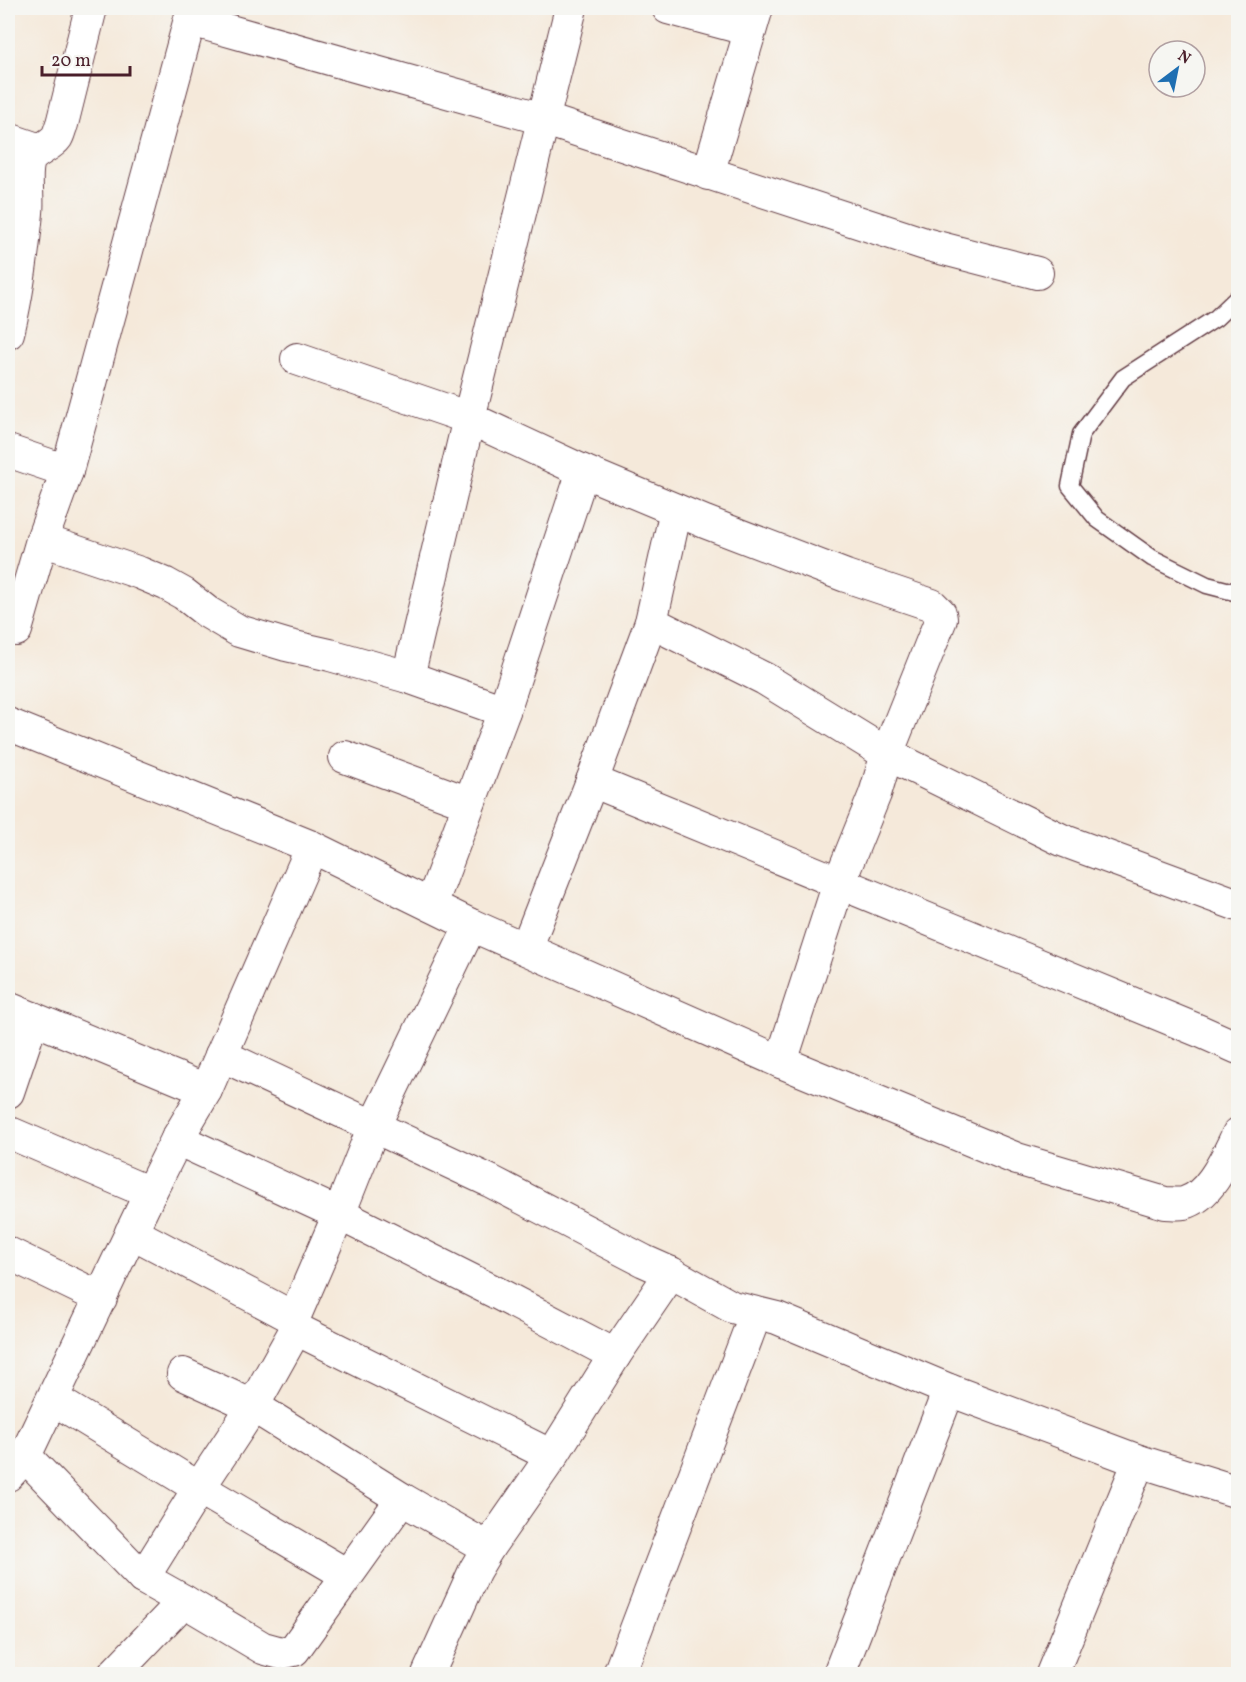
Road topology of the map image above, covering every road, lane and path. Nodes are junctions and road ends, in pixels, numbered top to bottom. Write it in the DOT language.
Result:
graph roads {
  1 [pos="91,8"];
  2 [pos="571,8"];
  3 [pos="668,8"];
  4 [pos="192,14"];
  5 [pos="753,19"];
  6 [pos="543,119"];
  7 [pos="8,139"];
  8 [pos="40,150"];
  9 [pos="708,174"];
  10 [pos="1037,273"];
  11 [pos="1239,297"];
  12 [pos="8,333"];
  13 [pos="297,359"];
  14 [pos="469,418"];
  15 [pos="8,451"];
  16 [pos="67,471"];
  17 [pos="583,471"];
  18 [pos="676,510"];
  19 [pos="42,540"];
  20 [pos="1239,593"];
  21 [pos="651,622"];
  22 [pos="16,630"];
  23 [pos="408,677"];
  24 [pos="504,711"];
  25 [pos="8,724"];
  26 [pos="887,754"];
  27 [pos="345,757"];
  28 [pos="592,780"];
  29 [pos="469,803"];
  30 [pos="312,847"];
  31 [pos="839,883"];
  32 [pos="431,905"];
  33 [pos="1239,905"];
  34 [pos="471,925"];
  35 [pos="526,949"];
  36 [pos="20,1013"];
  37 [pos="1239,1048"];
  38 [pos="221,1055"];
  39 [pos="781,1062"];
  40 [pos="206,1090"];
  41 [pos="8,1092"];
  42 [pos="374,1126"];
  43 [pos="8,1132"];
  44 [pos="1239,1134"];
  45 [pos="177,1139"];
  46 [pos="150,1193"];
  47 [pos="339,1214"];
  48 [pos="131,1232"];
  49 [pos="8,1252"];
  50 [pos="671,1273"];
  51 [pos="100,1298"];
  52 [pos="756,1313"];
  53 [pos="295,1324"];
  54 [pos="615,1355"];
  55 [pos="183,1374"];
  56 [pos="949,1390"];
  57 [pos="53,1399"];
  58 [pos="253,1406"];
  59 [pos="552,1456"];
  60 [pos="1139,1461"];
  61 [pos="16,1466"];
  62 [pos="199,1488"];
  63 [pos="1239,1492"];
  64 [pos="402,1499"];
  65 [pos="488,1548"];
  66 [pos="347,1575"];
  67 [pos="143,1578"];
  68 [pos="184,1601"];
  69 [pos="114,1674"];
  70 [pos="428,1674"];
  71 [pos="619,1674"];
  72 [pos="839,1674"];
  73 [pos="1052,1674"];
  1 -- 8 [label="street"];
  2 -- 6 [label="street"];
  3 -- 5 [label="street"];
  4 -- 6 [label="street"];
  4 -- 16 [label="street"];
  5 -- 9 [label="street"];
  6 -- 9 [label="street"];
  6 -- 14 [label="street"];
  7 -- 8 [label="street"];
  8 -- 12 [label="street"];
  9 -- 10 [label="street"];
  11 -- 20 [label="lane"];
  13 -- 14 [label="street"];
  14 -- 17 [label="street"];
  14 -- 23 [label="street"];
  15 -- 16 [label="street"];
  16 -- 19 [label="street"];
  17 -- 18 [label="street"];
  17 -- 24 [label="street"];
  18 -- 21 [label="street"];
  18 -- 26 [label="street"];
  19 -- 22 [label="street"];
  19 -- 23 [label="street"];
  21 -- 26 [label="street"];
  21 -- 28 [label="street"];
  23 -- 24 [label="street"];
  24 -- 29 [label="street"];
  25 -- 30 [label="street"];
  26 -- 31 [label="street"];
  26 -- 33 [label="street"];
  27 -- 29 [label="street"];
  28 -- 31 [label="street"];
  28 -- 35 [label="street"];
  29 -- 32 [label="street"];
  30 -- 32 [label="street"];
  30 -- 38 [label="street"];
  31 -- 37 [label="street"];
  31 -- 39 [label="street"];
  32 -- 34 [label="street"];
  34 -- 35 [label="street"];
  34 -- 42 [label="street"];
  35 -- 39 [label="street"];
  36 -- 40 [label="street"];
  36 -- 41 [label="street"];
  38 -- 40 [label="street"];
  38 -- 42 [label="street"];
  39 -- 44 [label="street"];
  40 -- 45 [label="street"];
  42 -- 47 [label="street"];
  42 -- 50 [label="street"];
  43 -- 46 [label="street"];
  45 -- 46 [label="street"];
  45 -- 47 [label="street"];
  46 -- 48 [label="street"];
  47 -- 53 [label="street"];
  47 -- 54 [label="street"];
  48 -- 51 [label="street"];
  48 -- 53 [label="street"];
  49 -- 51 [label="street"];
  50 -- 52 [label="street"];
  50 -- 54 [label="street"];
  51 -- 57 [label="street"];
  52 -- 56 [label="street"];
  52 -- 71 [label="street"];
  53 -- 58 [label="street"];
  53 -- 59 [label="street"];
  54 -- 59 [label="street"];
  55 -- 58 [label="street"];
  56 -- 60 [label="street"];
  56 -- 72 [label="street"];
  57 -- 61 [label="street"];
  57 -- 62 [label="street"];
  58 -- 62 [label="street"];
  58 -- 64 [label="street"];
  59 -- 65 [label="street"];
  60 -- 63 [label="street"];
  60 -- 73 [label="street"];
  61 -- 67 [label="street"];
  62 -- 66 [label="street"];
  62 -- 67 [label="street"];
  64 -- 65 [label="street"];
  64 -- 66 [label="street"];
  65 -- 70 [label="street"];
  66 -- 68 [label="street"];
  67 -- 68 [label="street"];
  68 -- 69 [label="street"];
}
